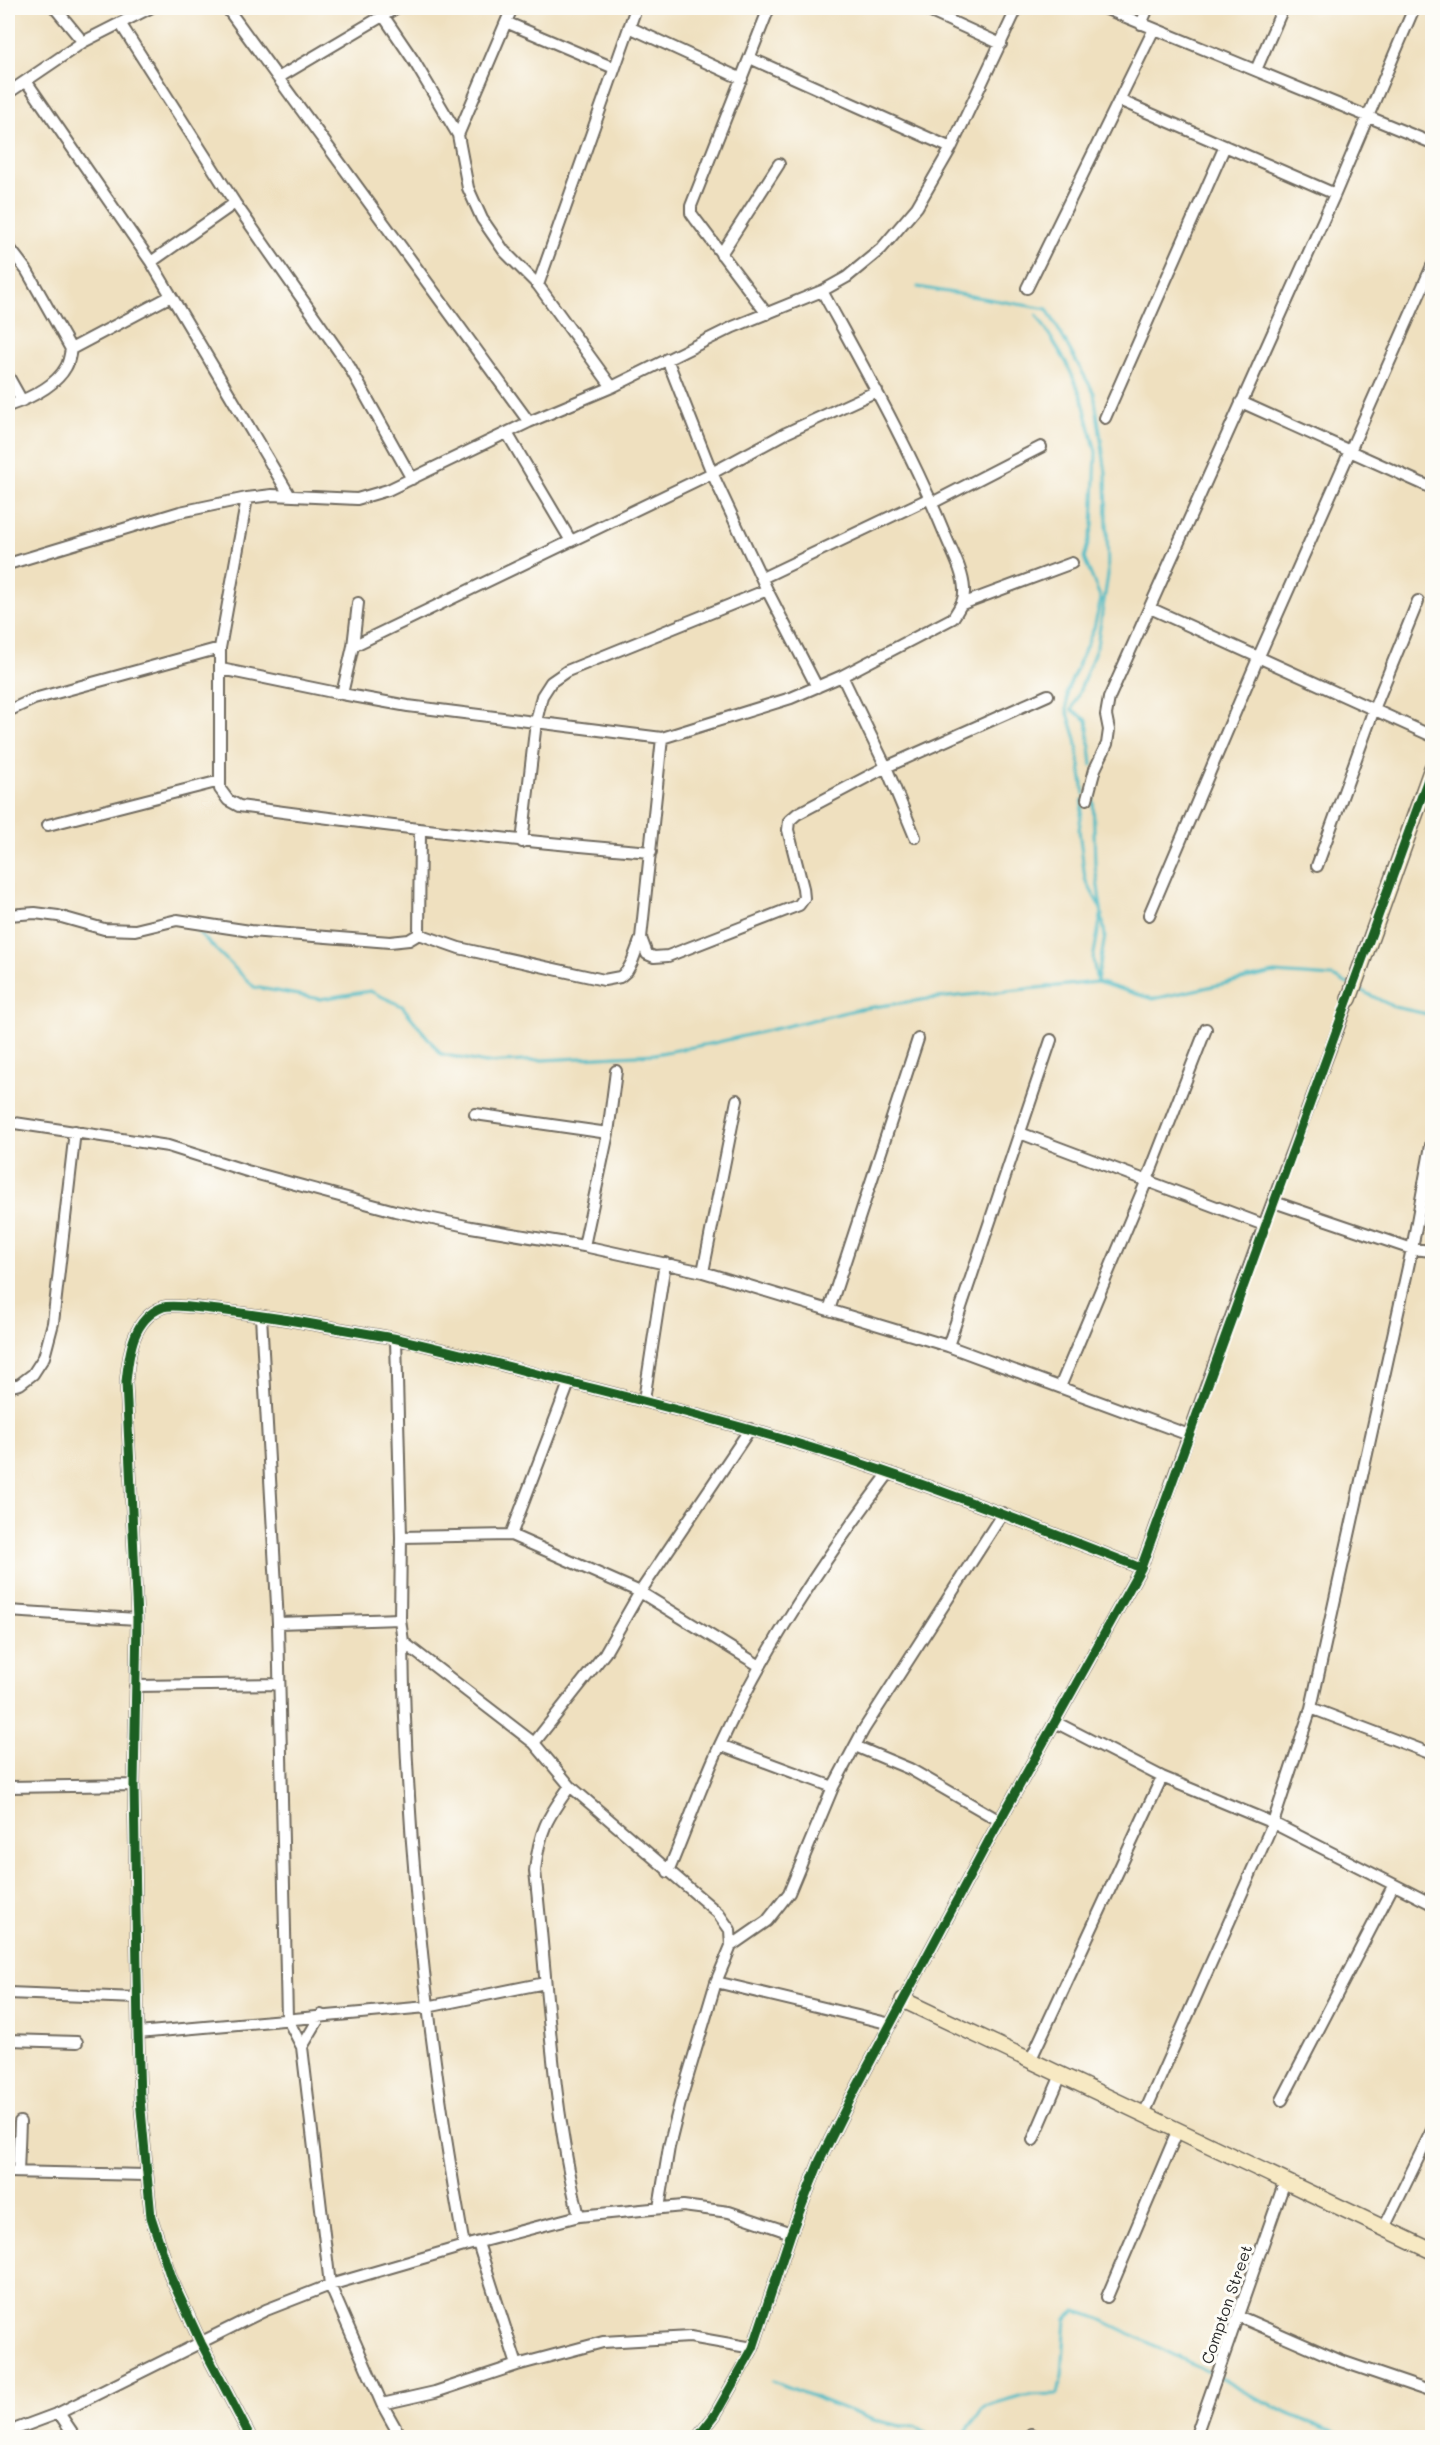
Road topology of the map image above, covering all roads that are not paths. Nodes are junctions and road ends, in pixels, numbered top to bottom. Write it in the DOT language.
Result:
graph roads {
  1 [pos="55,8"];
  2 [pos="150,8"];
  3 [pos="227,8"];
  4 [pos="396,8"];
  5 [pos="512,8"];
  6 [pos="636,8"];
  7 [pos="769,8"];
  8 [pos="922,8"];
  9 [pos="1017,8"];
  10 [pos="1104,8"];
  11 [pos="1148,8"];
  12 [pos="1283,8"];
  13 [pos="1414,8"];
  14 [pos="381,11"];
  15 [pos="507,22"];
  16 [pos="120,23"];
  17 [pos="1141,24"];
  18 [pos="629,27"];
  19 [pos="1154,29"];
  20 [pos="83,42"];
  21 [pos="1001,44"];
  22 [pos="750,58"];
  23 [pos="614,68"];
  24 [pos="1256,70"];
  25 [pos="278,78"];
  26 [pos="742,79"];
  27 [pos="26,81"];
  28 [pos="8,93"];
  29 [pos="1119,100"];
  30 [pos="1368,117"];
  31 [pos="458,135"];
  32 [pos="1432,143"];
  33 [pos="1225,146"];
  34 [pos="951,148"];
  35 [pos="779,164"];
  36 [pos="1335,194"];
  37 [pos="236,203"];
  38 [pos="8,246"];
  39 [pos="721,254"];
  40 [pos="151,262"];
  41 [pos="1432,266"];
  42 [pos="538,285"];
  43 [pos="1027,288"];
  44 [pos="822,291"];
  45 [pos="171,296"];
  46 [pos="767,314"];
  47 [pos="71,349"];
  48 [pos="667,358"];
  49 [pos="8,376"];
  50 [pos="612,387"];
  51 [pos="877,391"];
  52 [pos="22,401"];
  53 [pos="1241,402"];
  54 [pos="8,406"];
  55 [pos="1105,418"];
  56 [pos="529,422"];
  57 [pos="507,433"];
  58 [pos="1041,447"];
  59 [pos="1349,450"];
  60 [pos="712,473"];
  61 [pos="412,479"];
  62 [pos="1432,488"];
  63 [pos="290,496"];
  64 [pos="247,498"];
  65 [pos="931,501"];
  66 [pos="571,541"];
  67 [pos="1072,563"];
  68 [pos="8,564"];
  69 [pos="762,578"];
  70 [pos="767,590"];
  71 [pos="1418,601"];
  72 [pos="358,603"];
  73 [pos="962,604"];
  74 [pos="1150,608"];
  75 [pos="353,646"];
  76 [pos="220,648"];
  77 [pos="1259,656"];
  78 [pos="221,669"];
  79 [pos="842,676"];
  80 [pos="817,687"];
  81 [pos="342,694"];
  82 [pos="1048,695"];
  83 [pos="1374,710"];
  84 [pos="8,711"];
  85 [pos="536,722"];
  86 [pos="1432,736"];
  87 [pos="662,738"];
  88 [pos="886,767"];
  89 [pos="1432,768"];
  90 [pos="220,781"];
  91 [pos="1087,799"];
  92 [pos="48,825"];
  93 [pos="420,831"];
  94 [pos="915,837"];
  95 [pos="522,842"];
  96 [pos="651,852"];
  97 [pos="1317,866"];
  98 [pos="8,915"];
  99 [pos="1149,915"];
  100 [pos="419,934"];
  101 [pos="641,938"];
  102 [pos="1349,999"];
  103 [pos="1206,1029"];
  104 [pos="918,1039"];
  105 [pos="1051,1040"];
  106 [pos="616,1071"];
  107 [pos="736,1100"];
  108 [pos="475,1114"];
  109 [pos="8,1122"];
  110 [pos="75,1131"];
  111 [pos="608,1133"];
  112 [pos="1020,1133"];
  113 [pos="1432,1140"];
  114 [pos="1147,1180"];
  115 [pos="1274,1202"];
  116 [pos="1264,1225"];
  117 [pos="584,1246"];
  118 [pos="1412,1249"];
  119 [pos="1432,1251"];
  120 [pos="665,1263"];
  121 [pos="703,1272"];
  122 [pos="829,1310"];
  123 [pos="261,1316"];
  124 [pos="396,1339"];
  125 [pos="948,1346"];
  126 [pos="569,1383"];
  127 [pos="8,1387"];
  128 [pos="1060,1387"];
  129 [pos="644,1400"];
  130 [pos="750,1429"];
  131 [pos="1189,1435"];
  132 [pos="889,1473"];
  133 [pos="1003,1513"];
  134 [pos="511,1535"];
  135 [pos="401,1537"];
  136 [pos="1141,1568"];
  137 [pos="640,1592"];
  138 [pos="8,1611"];
  139 [pos="137,1619"];
  140 [pos="400,1619"];
  141 [pos="278,1623"];
  142 [pos="403,1642"];
  143 [pos="760,1666"];
  144 [pos="278,1684"];
  145 [pos="135,1686"];
  146 [pos="1311,1708"];
  147 [pos="1055,1722"];
  148 [pos="534,1743"];
  149 [pos="720,1745"];
  150 [pos="855,1746"];
  151 [pos="1432,1754"];
  152 [pos="1162,1777"];
  153 [pos="134,1785"];
  154 [pos="570,1786"];
  155 [pos="8,1787"];
  156 [pos="833,1788"];
  157 [pos="1000,1821"];
  158 [pos="1273,1824"];
  159 [pos="669,1872"];
  160 [pos="1394,1886"];
  161 [pos="1432,1904"];
  162 [pos="731,1946"];
  163 [pos="716,1982"];
  164 [pos="545,1983"];
  165 [pos="8,1993"];
  166 [pos="137,1998"];
  167 [pos="903,2000"];
  168 [pos="427,2007"];
  169 [pos="321,2015"];
  170 [pos="287,2018"];
  171 [pos="891,2024"];
  172 [pos="138,2033"];
  173 [pos="8,2040"];
  174 [pos="77,2042"];
  175 [pos="302,2046"];
  176 [pos="1030,2061"];
  177 [pos="1061,2075"];
  178 [pos="1282,2100"];
  179 [pos="1144,2114"];
  180 [pos="20,2122"];
  181 [pos="1178,2130"];
  182 [pos="1432,2130"];
  183 [pos="1032,2140"];
  184 [pos="13,2172"];
  185 [pos="146,2175"];
  186 [pos="1285,2181"];
  187 [pos="659,2208"];
  188 [pos="579,2216"];
  189 [pos="1384,2228"];
  190 [pos="791,2233"];
  191 [pos="478,2243"];
  192 [pos="464,2246"];
  193 [pos="1432,2251"];
  194 [pos="330,2284"];
  195 [pos="1107,2297"];
  196 [pos="1238,2316"];
  197 [pos="201,2343"];
  198 [pos="753,2348"];
  199 [pos="517,2365"];
  200 [pos="1432,2392"];
  201 [pos="382,2404"];
  202 [pos="59,2413"];
  203 [pos="8,2432"];
  204 [pos="76,2438"];
  205 [pos="251,2438"];
  206 [pos="400,2438"];
  207 [pos="697,2438"];
  208 [pos="1195,2438"];
  1 -- 20 [label="street"];
  2 -- 16 [label="street"];
  3 -- 25 [label="street"];
  4 -- 14 [label="street"];
  5 -- 15 [label="street"];
  6 -- 18 [label="street"];
  7 -- 22 [label="street"];
  8 -- 21 [label="street"];
  9 -- 21 [label="street"];
  10 -- 17 [label="street"];
  11 -- 17 [label="street"];
  12 -- 24 [label="street"];
  13 -- 30 [label="street"];
  14 -- 25 [label="street"];
  14 -- 31 [label="street"];
  15 -- 23 [label="street"];
  15 -- 31 [label="street"];
  16 -- 20 [label="street"];
  16 -- 37 [label="street"];
  17 -- 19 [label="street"];
  18 -- 23 [label="street"];
  18 -- 26 [label="street"];
  19 -- 24 [label="street"];
  19 -- 29 [label="street"];
  20 -- 27 [label="street"];
  21 -- 34 [label="street"];
  22 -- 26 [label="street"];
  22 -- 34 [label="street"];
  23 -- 42 [label="street"];
  24 -- 30 [label="street"];
  25 -- 56 [label="street"];
  26 -- 39 [label="street"];
  27 -- 28 [label="street"];
  27 -- 40 [label="street"];
  29 -- 33 [label="street"];
  29 -- 43 [label="street"];
  30 -- 32 [label="street"];
  30 -- 36 [label="street"];
  31 -- 42 [label="street"];
  33 -- 36 [label="street"];
  33 -- 55 [label="street"];
  34 -- 44 [label="street"];
  35 -- 39 [label="street"];
  36 -- 53 [label="street"];
  37 -- 40 [label="street"];
  37 -- 61 [label="street"];
  38 -- 47 [label="street"];
  39 -- 46 [label="street"];
  40 -- 45 [label="street"];
  41 -- 59 [label="street"];
  42 -- 50 [label="street"];
  44 -- 46 [label="street"];
  44 -- 51 [label="street"];
  45 -- 47 [label="street"];
  45 -- 63 [label="street"];
  46 -- 48 [label="street"];
  47 -- 52 [label="street"];
  48 -- 50 [label="street"];
  48 -- 60 [label="street"];
  49 -- 52 [label="street"];
  50 -- 56 [label="street"];
  51 -- 60 [label="street"];
  51 -- 65 [label="street"];
  52 -- 54 [label="street"];
  53 -- 59 [label="street"];
  53 -- 74 [label="street"];
  56 -- 57 [label="street"];
  57 -- 61 [label="street"];
  57 -- 66 [label="street"];
  58 -- 65 [label="street"];
  59 -- 62 [label="street"];
  59 -- 77 [label="street"];
  60 -- 66 [label="street"];
  60 -- 69 [label="street"];
  61 -- 63 [label="street"];
  63 -- 64 [label="street"];
  64 -- 68 [label="street"];
  64 -- 76 [label="street"];
  65 -- 69 [label="street"];
  65 -- 73 [label="street"];
  66 -- 75 [label="street"];
  67 -- 73 [label="street"];
  69 -- 70 [label="street"];
  70 -- 80 [label="street"];
  70 -- 85 [label="street"];
  71 -- 83 [label="street"];
  72 -- 75 [label="street"];
  73 -- 79 [label="street"];
  74 -- 77 [label="street"];
  74 -- 91 [label="street"];
  75 -- 81 [label="street"];
  76 -- 78 [label="street"];
  76 -- 84 [label="street"];
  77 -- 83 [label="street"];
  77 -- 99 [label="street"];
  78 -- 81 [label="street"];
  78 -- 90 [label="street"];
  79 -- 80 [label="street"];
  79 -- 88 [label="street"];
  80 -- 87 [label="street"];
  81 -- 85 [label="street"];
  82 -- 88 [label="street"];
  83 -- 86 [label="street"];
  83 -- 97 [label="street"];
  85 -- 87 [label="street"];
  85 -- 95 [label="street"];
  87 -- 96 [label="street"];
  88 -- 94 [label="street"];
  88 -- 101 [label="street"];
  89 -- 102 [label="street"];
  90 -- 92 [label="street"];
  90 -- 93 [label="street"];
  93 -- 95 [label="street"];
  93 -- 100 [label="street"];
  95 -- 96 [label="street"];
  96 -- 101 [label="street"];
  98 -- 100 [label="street"];
  100 -- 101 [label="street"];
  102 -- 115 [label="street"];
  103 -- 114 [label="street"];
  104 -- 122 [label="street"];
  105 -- 112 [label="street"];
  106 -- 111 [label="street"];
  107 -- 121 [label="street"];
  108 -- 111 [label="street"];
  109 -- 110 [label="street"];
  110 -- 117 [label="street"];
  110 -- 127 [label="street"];
  111 -- 117 [label="street"];
  112 -- 114 [label="street"];
  112 -- 125 [label="street"];
  113 -- 118 [label="street"];
  114 -- 116 [label="street"];
  114 -- 128 [label="street"];
  115 -- 116 [label="street"];
  115 -- 118 [label="street"];
  116 -- 131 [label="street"];
  117 -- 120 [label="street"];
  118 -- 119 [label="street"];
  118 -- 146 [label="street"];
  120 -- 121 [label="street"];
  120 -- 129 [label="street"];
  121 -- 122 [label="street"];
  122 -- 125 [label="street"];
  123 -- 124 [label="street"];
  123 -- 139 [label="street"];
  123 -- 141 [label="street"];
  124 -- 126 [label="street"];
  124 -- 135 [label="street"];
  125 -- 128 [label="street"];
  126 -- 129 [label="street"];
  126 -- 134 [label="street"];
  128 -- 131 [label="street"];
  129 -- 130 [label="street"];
  130 -- 132 [label="street"];
  130 -- 137 [label="street"];
  131 -- 136 [label="street"];
  132 -- 133 [label="street"];
  132 -- 143 [label="street"];
  133 -- 136 [label="street"];
  133 -- 150 [label="street"];
  134 -- 135 [label="street"];
  134 -- 137 [label="street"];
  135 -- 140 [label="street"];
  136 -- 147 [label="street"];
  137 -- 143 [label="street"];
  137 -- 148 [label="street"];
  138 -- 139 [label="street"];
  139 -- 145 [label="street"];
  140 -- 141 [label="street"];
  140 -- 142 [label="street"];
  141 -- 144 [label="street"];
  142 -- 148 [label="street"];
  142 -- 168 [label="street"];
  143 -- 149 [label="street"];
  144 -- 145 [label="street"];
  144 -- 170 [label="street"];
  145 -- 153 [label="street"];
  146 -- 151 [label="street"];
  146 -- 158 [label="street"];
  147 -- 152 [label="street"];
  147 -- 157 [label="street"];
  148 -- 154 [label="street"];
  149 -- 156 [label="street"];
  149 -- 159 [label="street"];
  150 -- 156 [label="street"];
  150 -- 157 [label="street"];
  152 -- 158 [label="street"];
  152 -- 176 [label="street"];
  153 -- 155 [label="street"];
  153 -- 166 [label="street"];
  154 -- 159 [label="street"];
  154 -- 164 [label="street"];
  156 -- 162 [label="street"];
  157 -- 167 [label="street"];
  158 -- 160 [label="street"];
  158 -- 179 [label="street"];
  159 -- 162 [label="street"];
  160 -- 161 [label="street"];
  160 -- 178 [label="street"];
  162 -- 163 [label="street"];
  163 -- 171 [label="street"];
  163 -- 187 [label="street"];
  164 -- 168 [label="street"];
  164 -- 188 [label="street"];
  165 -- 166 [label="street"];
  166 -- 172 [label="street"];
  167 -- 171 [label="street"];
  167 -- 176 [label="street"];
  168 -- 169 [label="street"];
  168 -- 192 [label="street"];
  169 -- 170 [label="street"];
  169 -- 175 [label="street"];
  170 -- 172 [label="street"];
  170 -- 175 [label="street"];
  171 -- 190 [label="street"];
  172 -- 185 [label="street"];
  173 -- 174 [label="street"];
  175 -- 194 [label="street"];
  176 -- 177 [label="street"];
  177 -- 179 [label="street"];
  177 -- 183 [label="street"];
  179 -- 181 [label="street"];
  180 -- 184 [label="street"];
  181 -- 186 [label="street"];
  181 -- 195 [label="street"];
  182 -- 189 [label="street"];
  184 -- 185 [label="street"];
  185 -- 197 [label="street"];
  186 -- 189 [label="street"];
  186 -- 196 [label="street, Compton Street"];
  187 -- 188 [label="street"];
  187 -- 190 [label="street"];
  188 -- 191 [label="street"];
  189 -- 193 [label="street"];
  190 -- 198 [label="street"];
  191 -- 192 [label="street"];
  191 -- 199 [label="street"];
  192 -- 194 [label="street"];
  194 -- 197 [label="street"];
  194 -- 201 [label="street"];
  196 -- 200 [label="street"];
  196 -- 208 [label="street, Compton Street"];
  197 -- 202 [label="street"];
  197 -- 205 [label="street"];
  198 -- 199 [label="street"];
  198 -- 207 [label="street"];
  199 -- 201 [label="street"];
  201 -- 206 [label="street"];
  202 -- 203 [label="street"];
  202 -- 204 [label="street"];
}
